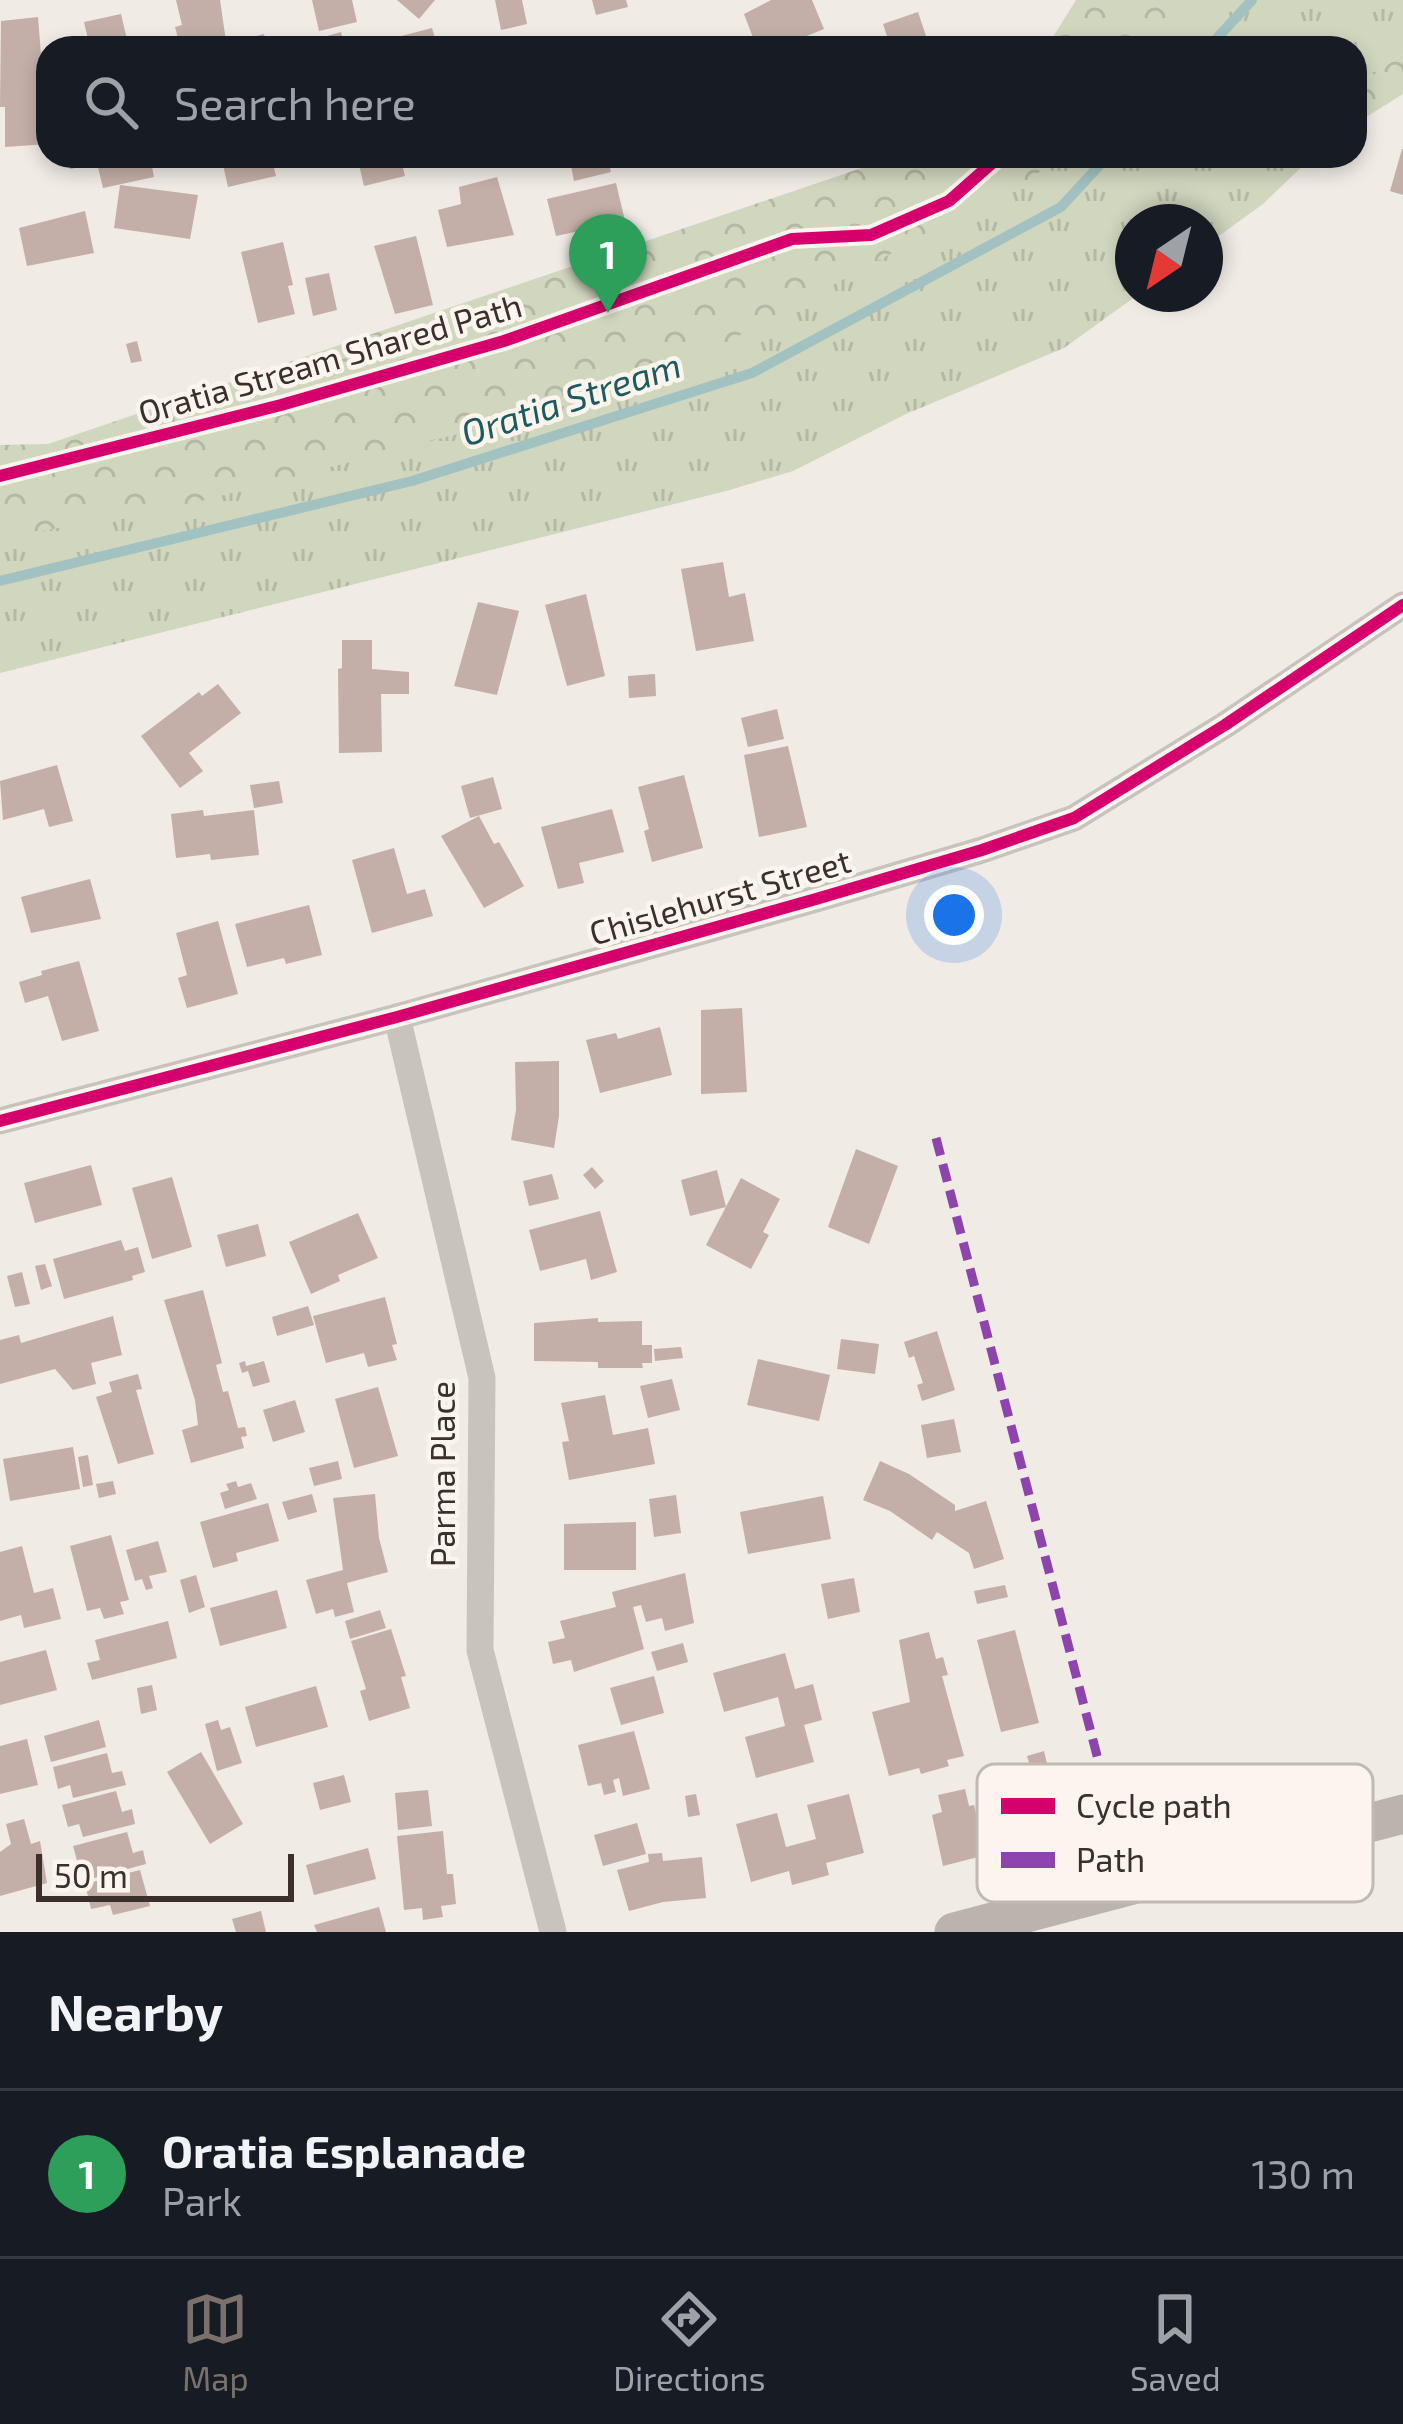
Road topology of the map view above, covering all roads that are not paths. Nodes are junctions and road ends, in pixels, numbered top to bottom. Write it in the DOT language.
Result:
graph roads {
  1 [pos="1403,605"];
  2 [pos="397,1017"];
  3 [pos="0,1121"];
  4 [pos="1403,1814"];
  5 [pos="1373,1822"];
  6 [pos="1068,1902"];
  7 [pos="554,1932"];
  8 [pos="954,1932"];
  1 -- 2 [label="street, Chislehurst Street"];
  2 -- 3 [label="street, Chislehurst Street"];
  2 -- 7 [label="street, Parma Place"];
  4 -- 5 [label="main road"];
  6 -- 8 [label="main road"];
}
